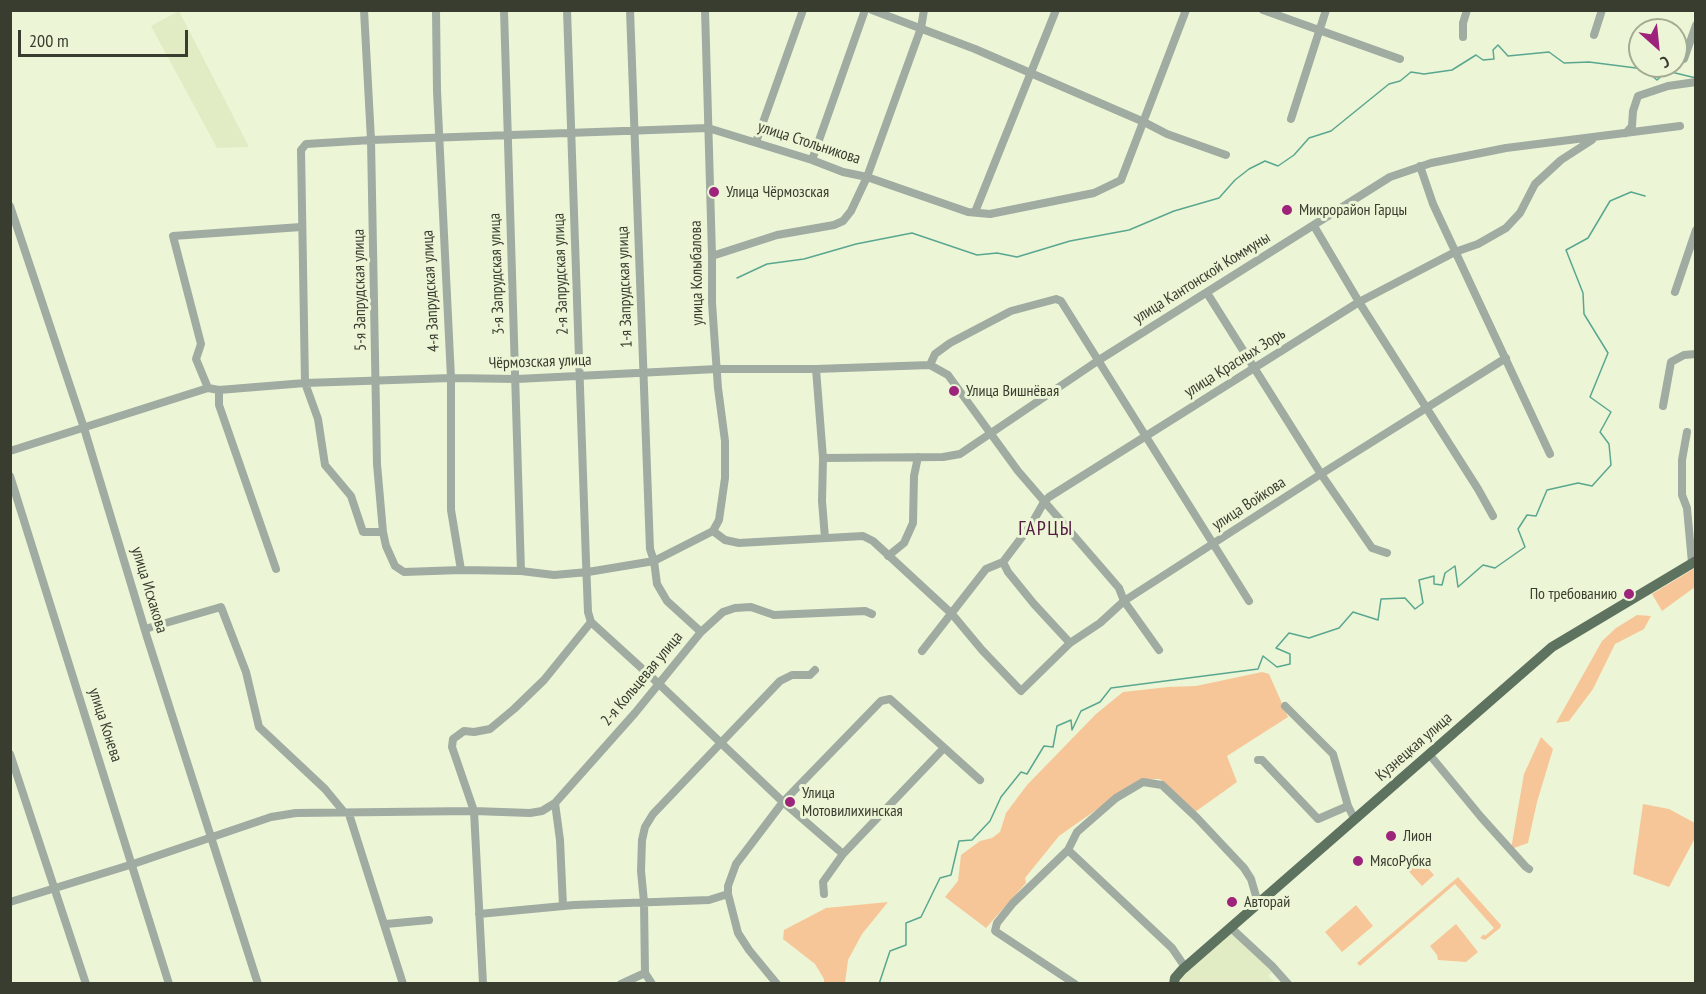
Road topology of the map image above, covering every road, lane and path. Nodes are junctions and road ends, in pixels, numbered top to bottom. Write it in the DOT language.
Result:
graph roads {
  1 [pos="364,10"];
  2 [pos="436,10"];
  3 [pos="504,10"];
  4 [pos="567,10"];
  5 [pos="630,10"];
  6 [pos="705,10"];
  7 [pos="803,10"];
  8 [pos="865,10"];
  9 [pos="872,10"];
  10 [pos="924,10"];
  11 [pos="1056,10"];
  12 [pos="1186,10"];
  13 [pos="1263,10"];
  14 [pos="1326,10"];
  15 [pos="1467,10"];
  16 [pos="1602,10"];
  17 [pos="1695,25"];
  18 [pos="921,28"];
  19 [pos="1320,30"];
  20 [pos="1594,34"];
  21 [pos="1463,37"];
  22 [pos="1688,47"];
  23 [pos="1400,59"];
  24 [pos="1032,75"];
  25 [pos="1695,82"];
  26 [pos="1291,119"];
  27 [pos="1144,122"];
  28 [pos="1680,126"];
  29 [pos="708,128"];
  30 [pos="634,132"];
  31 [pos="1626,133"];
  32 [pos="571,134"];
  33 [pos="508,136"];
  34 [pos="440,137"];
  35 [pos="1594,138"];
  36 [pos="371,140"];
  37 [pos="756,142"];
  38 [pos="1226,155"];
  39 [pos="812,160"];
  40 [pos="1420,166"];
  41 [pos="867,177"];
  42 [pos="10,206"];
  43 [pos="975,212"];
  44 [pos="301,226"];
  45 [pos="1314,226"];
  46 [pos="1695,230"];
  47 [pos="1455,252"];
  48 [pos="712,256"];
  49 [pos="1207,292"];
  50 [pos="1676,292"];
  51 [pos="1359,302"];
  52 [pos="1695,354"];
  53 [pos="1506,358"];
  54 [pos="1099,360"];
  55 [pos="930,364"];
  56 [pos="717,369"];
  57 [pos="816,369"];
  58 [pos="1254,369"];
  59 [pos="644,373"];
  60 [pos="580,376"];
  61 [pos="451,378"];
  62 [pos="517,379"];
  63 [pos="377,382"];
  64 [pos="305,383"];
  65 [pos="208,388"];
  66 [pos="219,390"];
  67 [pos="1663,406"];
  68 [pos="1427,407"];
  69 [pos="84,428"];
  70 [pos="990,432"];
  71 [pos="1687,432"];
  72 [pos="1147,436"];
  73 [pos="10,451"];
  74 [pos="1550,454"];
  75 [pos="918,457"];
  76 [pos="823,458"];
  77 [pos="1320,474"];
  78 [pos="10,476"];
  79 [pos="1044,502"];
  80 [pos="1493,516"];
  81 [pos="713,531"];
  82 [pos="383,532"];
  83 [pos="825,538"];
  84 [pos="1215,544"];
  85 [pos="1387,553"];
  86 [pos="888,556"];
  87 [pos="654,561"];
  88 [pos="1003,561"];
  89 [pos="1694,562"];
  90 [pos="276,569"];
  91 [pos="461,570"];
  92 [pos="521,571"];
  93 [pos="588,572"];
  94 [pos="1124,601"];
  95 [pos="1249,601"];
  96 [pos="872,614"];
  97 [pos="952,614"];
  98 [pos="591,622"];
  99 [pos="145,629"];
  100 [pos="701,632"];
  101 [pos="1070,643"];
  102 [pos="1159,650"];
  103 [pos="922,651"];
  104 [pos="815,670"];
  105 [pos="659,684"];
  106 [pos="1285,706"];
  107 [pos="721,743"];
  108 [pos="944,748"];
  109 [pos="10,754"];
  110 [pos="1428,754"];
  111 [pos="1258,760"];
  112 [pos="980,780"];
  113 [pos="783,802"];
  114 [pos="555,803"];
  115 [pos="1348,806"];
  116 [pos="474,811"];
  117 [pos="347,813"];
  118 [pos="1354,818"];
  119 [pos="211,838"];
  120 [pos="1068,850"];
  121 [pos="843,854"];
  122 [pos="133,864"];
  123 [pos="1529,869"];
  124 [pos="56,888"];
  125 [pos="728,894"];
  126 [pos="824,894"];
  127 [pos="10,902"];
  128 [pos="644,903"];
  129 [pos="1258,903"];
  130 [pos="563,906"];
  131 [pos="479,914"];
  132 [pos="429,920"];
  133 [pos="386,924"];
  134 [pos="1230,927"];
  135 [pos="1185,967"];
  136 [pos="645,973"];
  137 [pos="86,984"];
  138 [pos="169,984"];
  139 [pos="258,984"];
  140 [pos="403,984"];
  141 [pos="483,984"];
  142 [pos="621,984"];
  143 [pos="652,984"];
  144 [pos="777,984"];
  145 [pos="1074,984"];
  146 [pos="1174,984"];
  147 [pos="1288,984"];
  1 -- 36 [label="street, 5-я Запрудская улица"];
  2 -- 34 [label="street, 4-я Запрудская улица"];
  3 -- 33 [label="street, 3-я Запрудская улица"];
  4 -- 32 [label="street, 2-я Запрудская улица"];
  5 -- 30 [label="street, 1-я Запрудская улица"];
  6 -- 29 [label="street, улица Колыбалова"];
  7 -- 37 [label="street"];
  8 -- 39 [label="street"];
  9 -- 18 [label="street"];
  10 -- 18 [label="street"];
  11 -- 24 [label="street"];
  12 -- 27 [label="street, улица Стольникова"];
  13 -- 19 [label="street"];
  14 -- 19 [label="street"];
  15 -- 21 [label="street"];
  16 -- 20 [label="street"];
  17 -- 22 [label="street"];
  18 -- 24 [label="street"];
  18 -- 41 [label="street"];
  19 -- 23 [label="street"];
  19 -- 26 [label="street"];
  24 -- 27 [label="street"];
  24 -- 43 [label="street"];
  25 -- 31 [label="street"];
  27 -- 38 [label="street"];
  27 -- 43 [label="street, улица Стольникова"];
  28 -- 31 [label="street, улица Кантонской Коммуны"];
  29 -- 30 [label="street, улица Стольникова"];
  29 -- 37 [label="street, улица Стольникова"];
  29 -- 48 [label="street, улица Колыбалова"];
  30 -- 32 [label="street, улица Стольникова"];
  30 -- 59 [label="street, 1-я Запрудская улица"];
  31 -- 35 [label="street, улица Кантонской Коммуны"];
  32 -- 33 [label="street, улица Стольникова"];
  32 -- 60 [label="street, 2-я Запрудская улица"];
  33 -- 34 [label="street, улица Стольникова"];
  33 -- 62 [label="street, 3-я Запрудская улица"];
  34 -- 36 [label="street, улица Стольникова"];
  34 -- 61 [label="street, 4-я Запрудская улица"];
  35 -- 40 [label="street, улица Кантонской Коммуны"];
  35 -- 47 [label="street, улица Красных Зорь"];
  36 -- 44 [label="street, улица Стольникова"];
  36 -- 63 [label="street, 5-я Запрудская улица"];
  37 -- 39 [label="street, улица Стольникова"];
  39 -- 41 [label="street, улица Стольникова"];
  40 -- 45 [label="street, улица Кантонской Коммуны"];
  40 -- 47 [label="street"];
  41 -- 43 [label="street, улица Стольникова"];
  41 -- 48 [label="street"];
  42 -- 69 [label="street, улица Исхакова"];
  44 -- 64 [label="street"];
  44 -- 65 [label="street"];
  45 -- 49 [label="street, улица Кантонской Коммуны"];
  45 -- 51 [label="street"];
  46 -- 50 [label="street"];
  47 -- 51 [label="street, улица Красных Зорь"];
  47 -- 53 [label="street"];
  48 -- 56 [label="street, улица Колыбалова"];
  49 -- 54 [label="street, улица Кантонской Коммуны"];
  49 -- 58 [label="street"];
  51 -- 58 [label="street, улица Красных Зорь"];
  51 -- 68 [label="street"];
  52 -- 67 [label="street"];
  53 -- 68 [label="street, улица Войкова"];
  53 -- 74 [label="street"];
  54 -- 55 [label="street"];
  54 -- 70 [label="street, улица Кантонской Коммуны"];
  54 -- 72 [label="street"];
  55 -- 57 [label="street, Чёрмозская улица"];
  55 -- 70 [label="street"];
  56 -- 57 [label="street, Чёрмозская улица"];
  56 -- 59 [label="street, Чёрмозская улица"];
  56 -- 81 [label="street, улица Колыбалова"];
  57 -- 76 [label="street"];
  58 -- 72 [label="street, улица Красных Зорь"];
  58 -- 77 [label="street"];
  59 -- 60 [label="street, Чёрмозская улица"];
  59 -- 87 [label="street, 1-я Запрудская улица"];
  60 -- 62 [label="street, Чёрмозская улица"];
  60 -- 93 [label="street, 2-я Запрудская улица"];
  61 -- 62 [label="street, Чёрмозская улица"];
  61 -- 63 [label="street, Чёрмозская улица"];
  61 -- 91 [label="street, 4-я Запрудская улица"];
  62 -- 92 [label="street, 3-я Запрудская улица"];
  63 -- 64 [label="street, Чёрмозская улица"];
  63 -- 82 [label="street, 5-я Запрудская улица"];
  64 -- 66 [label="street, Чёрмозская улица"];
  64 -- 82 [label="street"];
  65 -- 66 [label="street, Чёрмозская улица"];
  65 -- 69 [label="street, Чёрмозская улица"];
  66 -- 90 [label="street"];
  68 -- 77 [label="street, улица Войкова"];
  68 -- 80 [label="street"];
  69 -- 73 [label="street, Чёрмозская улица"];
  69 -- 99 [label="street, улица Исхакова"];
  70 -- 75 [label="street, улица Кантонской Коммуны"];
  70 -- 79 [label="street"];
  71 -- 89 [label="street"];
  72 -- 79 [label="street, улица Красных Зорь"];
  72 -- 84 [label="street"];
  75 -- 76 [label="street, улица Кантонской Коммуны"];
  75 -- 86 [label="street"];
  76 -- 83 [label="street"];
  77 -- 84 [label="street, улица Войкова"];
  77 -- 85 [label="street"];
  78 -- 122 [label="street, улица Конева"];
  79 -- 88 [label="street, улица Красных Зорь"];
  79 -- 94 [label="street"];
  81 -- 83 [label="street"];
  81 -- 87 [label="street"];
  82 -- 91 [label="street, 5-я Запрудская улица"];
  83 -- 86 [label="street"];
  84 -- 94 [label="street, улица Войкова"];
  84 -- 95 [label="street"];
  86 -- 97 [label="street"];
  87 -- 93 [label="street"];
  87 -- 100 [label="street, 1-я Запрудская улица"];
  88 -- 97 [label="street, улица Красных Зорь"];
  88 -- 101 [label="street"];
  89 -- 110 [label="main road, Кузнецкая улица"];
  91 -- 92 [label="street"];
  92 -- 93 [label="street"];
  93 -- 98 [label="street, 2-я Запрудская улица"];
  94 -- 101 [label="street, улица Войкова"];
  94 -- 102 [label="street"];
  96 -- 100 [label="street, 2-я Кольцевая улица"];
  97 -- 101 [label="street, улица Войкова"];
  97 -- 103 [label="street, улица Красных Зорь"];
  98 -- 105 [label="street"];
  98 -- 116 [label="street"];
  99 -- 117 [label="street"];
  99 -- 119 [label="street, улица Исхакова"];
  100 -- 105 [label="street, 2-я Кольцевая улица"];
  104 -- 107 [label="street"];
  105 -- 107 [label="street"];
  105 -- 114 [label="street, 2-я Кольцевая улица"];
  106 -- 115 [label="street"];
  107 -- 113 [label="street"];
  107 -- 128 [label="street"];
  108 -- 112 [label="street"];
  108 -- 113 [label="street"];
  108 -- 121 [label="street"];
  109 -- 124 [label="street"];
  110 -- 118 [label="main road, Кузнецкая улица"];
  110 -- 123 [label="street"];
  111 -- 115 [label="street"];
  113 -- 121 [label="street"];
  113 -- 125 [label="street"];
  114 -- 116 [label="street"];
  114 -- 130 [label="street"];
  115 -- 118 [label="street"];
  116 -- 117 [label="street"];
  116 -- 131 [label="street"];
  117 -- 119 [label="street"];
  117 -- 133 [label="street"];
  118 -- 129 [label="main road, Кузнецкая улица"];
  119 -- 122 [label="street"];
  119 -- 139 [label="street, улица Исхакова"];
  120 -- 129 [label="street"];
  120 -- 135 [label="street"];
  120 -- 145 [label="street"];
  121 -- 126 [label="street"];
  122 -- 124 [label="street"];
  122 -- 138 [label="street, улица Конева"];
  124 -- 127 [label="street"];
  124 -- 137 [label="street"];
  125 -- 128 [label="street"];
  125 -- 144 [label="street"];
  128 -- 130 [label="street"];
  128 -- 136 [label="street"];
  129 -- 134 [label="main road, Кузнецкая улица"];
  130 -- 131 [label="street"];
  131 -- 141 [label="street"];
  132 -- 133 [label="street"];
  133 -- 140 [label="street"];
  134 -- 135 [label="main road, Кузнецкая улица"];
  134 -- 147 [label="street"];
  135 -- 146 [label="main road, Кузнецкая улица"];
  136 -- 142 [label="street"];
  136 -- 143 [label="street"];
}
